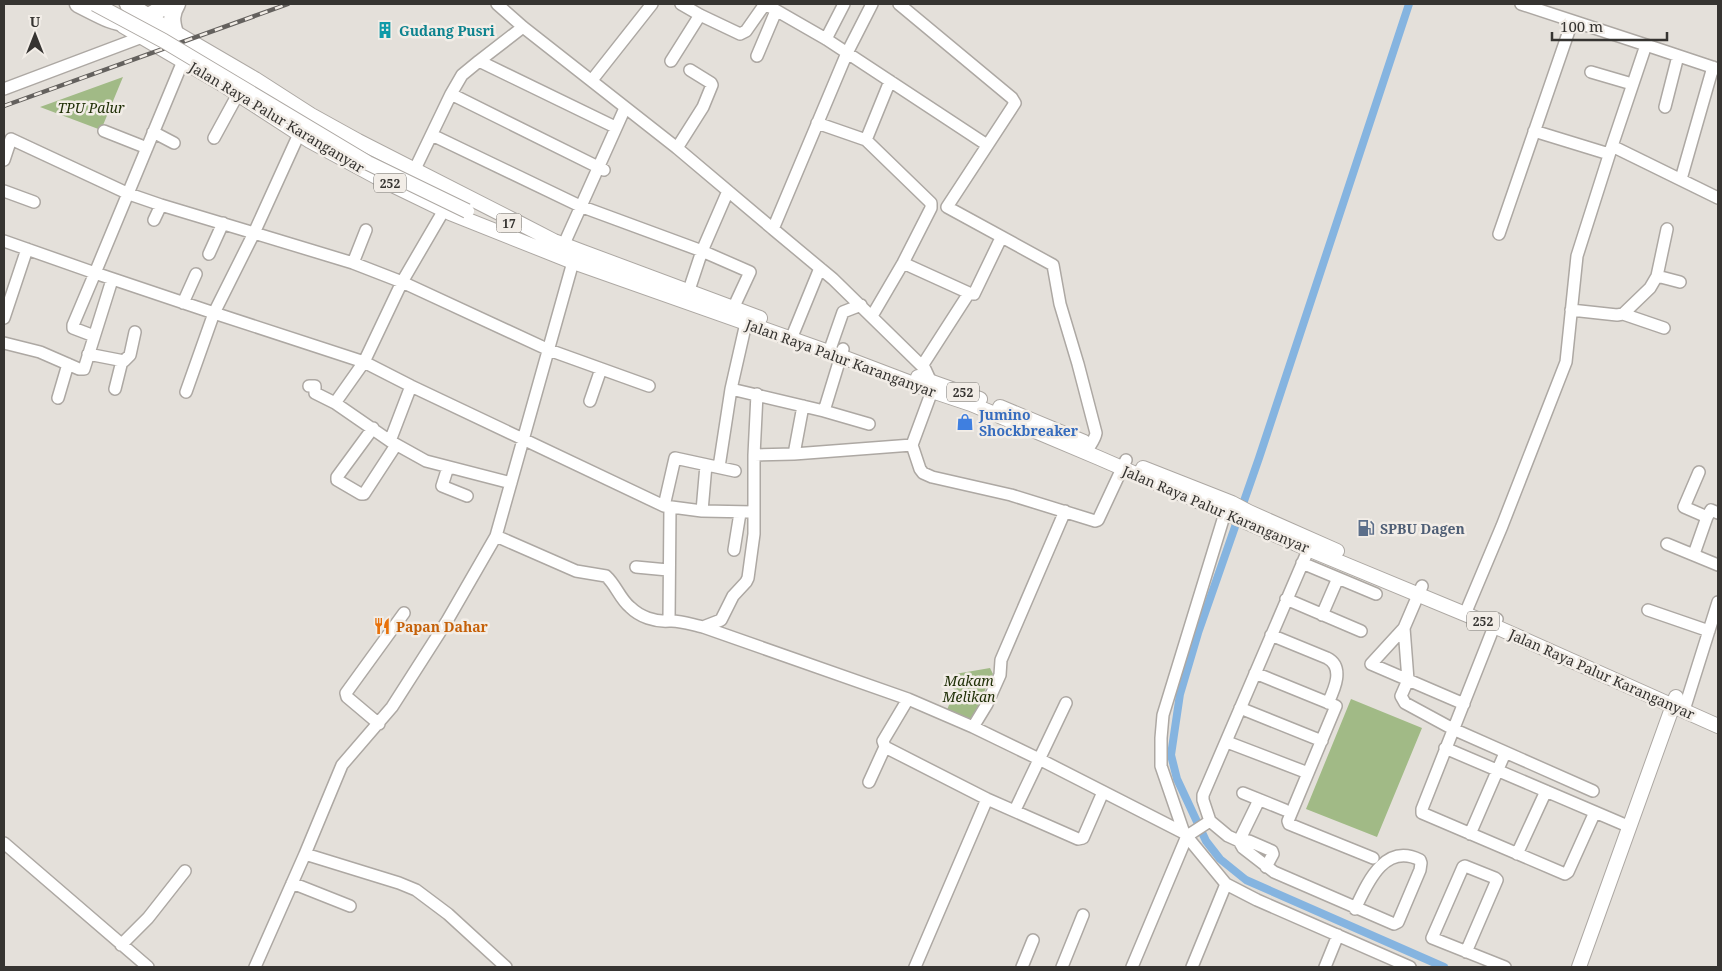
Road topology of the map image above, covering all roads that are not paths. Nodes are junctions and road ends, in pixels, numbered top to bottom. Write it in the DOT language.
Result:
graph roads {
  1 [pos="78,4"];
  2 [pos="110,4"];
  3 [pos="128,4"];
  4 [pos="168,4"];
  5 [pos="177,4"];
  6 [pos="497,4"];
  7 [pos="652,4"];
  8 [pos="681,4"];
  9 [pos="765,4"];
  10 [pos="844,4"];
  11 [pos="872,4"];
  12 [pos="900,4"];
  13 [pos="1521,4"];
  14 [pos="94,6"];
  15 [pos="776,11"];
  16 [pos="700,15"];
  17 [pos="147,16"];
  18 [pos="116,22"];
  19 [pos="1572,22"];
  20 [pos="523,28"];
  21 [pos="175,33"];
  22 [pos="142,37"];
  23 [pos="826,39"];
  24 [pos="1646,45"];
  25 [pos="847,53"];
  26 [pos="757,56"];
  27 [pos="1678,56"];
  28 [pos="183,61"];
  29 [pos="479,61"];
  30 [pos="671,61"];
  31 [pos="234,67"];
  32 [pos="1716,68"];
  33 [pos="690,70"];
  34 [pos="1591,72"];
  35 [pos="592,80"];
  36 [pos="890,81"];
  37 [pos="222,84"];
  38 [pos="1632,84"];
  39 [pos="4,89"];
  40 [pos="238,94"];
  41 [pos="451,94"];
  42 [pos="1665,107"];
  43 [pos="628,110"];
  44 [pos="817,123"];
  45 [pos="615,127"];
  46 [pos="104,131"];
  47 [pos="1534,131"];
  48 [pos="153,132"];
  49 [pos="299,134"];
  50 [pos="432,135"];
  51 [pos="7,138"];
  52 [pos="214,138"];
  53 [pos="866,140"];
  54 [pos="174,143"];
  55 [pos="987,145"];
  56 [pos="146,148"];
  57 [pos="677,148"];
  58 [pos="1610,150"];
  59 [pos="4,160"];
  60 [pos="601,168"];
  61 [pos="414,170"];
  62 [pos="1681,179"];
  63 [pos="4,191"];
  64 [pos="728,191"];
  65 [pos="129,194"];
  66 [pos="1718,198"];
  67 [pos="34,202"];
  68 [pos="161,206"];
  69 [pos="469,208"];
  70 [pos="584,208"];
  71 [pos="444,210"];
  72 [pos="154,220"];
  73 [pos="223,223"];
  74 [pos="772,229"];
  75 [pos="366,230"];
  76 [pos="1668,230"];
  77 [pos="254,233"];
  78 [pos="1499,234"];
  79 [pos="1001,238"];
  80 [pos="4,241"];
  81 [pos="544,243"];
  82 [pos="567,245"];
  83 [pos="27,249"];
  84 [pos="702,251"];
  85 [pos="209,254"];
  86 [pos="573,262"];
  87 [pos="353,263"];
  88 [pos="903,263"];
  89 [pos="820,268"];
  90 [pos="95,273"];
  91 [pos="196,274"];
  92 [pos="1657,276"];
  93 [pos="112,280"];
  94 [pos="402,282"];
  95 [pos="1680,282"];
  96 [pos="969,293"];
  97 [pos="687,296"];
  98 [pos="183,303"];
  99 [pos="861,305"];
  100 [pos="1571,310"];
  101 [pos="731,312"];
  102 [pos="214,313"];
  103 [pos="1623,314"];
  104 [pos="872,316"];
  105 [pos="4,318"];
  106 [pos="748,319"];
  107 [pos="1664,328"];
  108 [pos="135,332"];
  109 [pos="793,335"];
  110 [pos="94,336"];
  111 [pos="4,343"];
  112 [pos="549,350"];
  113 [pos="836,350"];
  114 [pos="88,354"];
  115 [pos="122,361"];
  116 [pos="364,362"];
  117 [pos="68,364"];
  118 [pos="922,366"];
  119 [pos="601,369"];
  120 [pos="309,386"];
  121 [pos="411,386"];
  122 [pos="649,386"];
  123 [pos="931,387"];
  124 [pos="116,389"];
  125 [pos="732,389"];
  126 [pos="186,392"];
  127 [pos="757,394"];
  128 [pos="58,398"];
  129 [pos="590,401"];
  130 [pos="335,403"];
  131 [pos="803,406"];
  132 [pos="824,411"];
  133 [pos="869,424"];
  134 [pos="372,428"];
  135 [pos="523,440"];
  136 [pos="393,443"];
  137 [pos="912,445"];
  138 [pos="1088,449"];
  139 [pos="754,454"];
  140 [pos="794,454"];
  141 [pos="1124,464"];
  142 [pos="706,465"];
  143 [pos="448,467"];
  144 [pos="719,467"];
  145 [pos="735,471"];
  146 [pos="1699,472"];
  147 [pos="511,483"];
  148 [pos="467,496"];
  149 [pos="667,507"];
  150 [pos="1229,510"];
  151 [pos="702,511"];
  152 [pos="1064,511"];
  153 [pos="754,512"];
  154 [pos="740,513"];
  155 [pos="1718,513"];
  156 [pos="1707,517"];
  157 [pos="496,536"];
  158 [pos="1667,544"];
  159 [pos="1310,545"];
  160 [pos="734,550"];
  161 [pos="1694,554"];
  162 [pos="1302,563"];
  163 [pos="1718,565"];
  164 [pos="636,567"];
  165 [pos="668,570"];
  166 [pos="1338,578"];
  167 [pos="1420,590"];
  168 [pos="1376,594"];
  169 [pos="1286,599"];
  170 [pos="1718,602"];
  171 [pos="1466,610"];
  172 [pos="1648,610"];
  173 [pos="404,613"];
  174 [pos="1322,614"];
  175 [pos="669,621"];
  176 [pos="1495,623"];
  177 [pos="703,627"];
  178 [pos="1404,628"];
  179 [pos="1361,631"];
  180 [pos="1709,631"];
  181 [pos="1271,636"];
  182 [pos="1255,673"];
  183 [pos="1408,680"];
  184 [pos="908,700"];
  185 [pos="1066,703"];
  186 [pos="1680,703"];
  187 [pos="1332,704"];
  188 [pos="1464,704"];
  189 [pos="1240,708"];
  190 [pos="1718,716"];
  191 [pos="379,724"];
  192 [pos="1718,726"];
  193 [pos="973,727"];
  194 [pos="1453,729"];
  195 [pos="1322,741"];
  196 [pos="1226,742"];
  197 [pos="885,747"];
  198 [pos="1446,748"];
  199 [pos="1505,753"];
  200 [pos="1039,759"];
  201 [pos="1497,770"];
  202 [pos="1308,773"];
  203 [pos="869,782"];
  204 [pos="1546,791"];
  205 [pos="1593,791"];
  206 [pos="1103,792"];
  207 [pos="1243,792"];
  208 [pos="987,799"];
  209 [pos="1259,800"];
  210 [pos="1015,810"];
  211 [pos="1285,810"];
  212 [pos="1595,812"];
  213 [pos="1208,822"];
  214 [pos="1630,828"];
  215 [pos="1187,834"];
  216 [pos="1470,834"];
  217 [pos="1239,841"];
  218 [pos="4,843"];
  219 [pos="305,854"];
  220 [pos="1517,854"];
  221 [pos="1372,858"];
  222 [pos="185,871"];
  223 [pos="292,883"];
  224 [pos="1226,884"];
  225 [pos="350,906"];
  226 [pos="1355,909"];
  227 [pos="1083,915"];
  228 [pos="1338,935"];
  229 [pos="1033,940"];
  230 [pos="122,945"];
  231 [pos="1466,952"];
  232 [pos="148,967"];
  233 [pos="255,967"];
  234 [pos="506,967"];
  235 [pos="915,967"];
  236 [pos="1022,967"];
  237 [pos="1062,967"];
  238 [pos="1132,967"];
  239 [pos="1192,967"];
  240 [pos="1326,967"];
  241 [pos="1410,967"];
  242 [pos="1505,967"];
  243 [pos="1579,967"];
  1 -- 14 [label="highway"];
  2 -- 69 [label="main road, 252"];
  3 -- 17 [label="highway"];
  4 -- 17 [label="highway"];
  5 -- 21 [label="highway"];
  6 -- 20 [label="street"];
  7 -- 35 [label="street"];
  8 -- 16 [label="street"];
  9 -- 15 [label="street"];
  9 -- 16 [label="street"];
  10 -- 23 [label="street"];
  11 -- 25 [label="street"];
  12 -- 55 [label="street"];
  13 -- 19 [label="street"];
  14 -- 18 [label="highway"];
  14 -- 69 [label="main road, 252, bridge"];
  15 -- 23 [label="street"];
  15 -- 26 [label="street"];
  16 -- 30 [label="street"];
  17 -- 18 [label="highway"];
  17 -- 21 [label="main road, Jalan Raya Palur Karanganyar / 252"];
  18 -- 22 [label="main road, Jalan Raya Palur Karanganyar / 252"];
  19 -- 24 [label="street"];
  19 -- 47 [label="street"];
  20 -- 29 [label="street"];
  20 -- 35 [label="street"];
  21 -- 31 [label="main road, Jalan Raya Palur Karanganyar / 252"];
  22 -- 28 [label="main road, Jalan Raya Palur Karanganyar / 252"];
  22 -- 39 [label="street"];
  23 -- 25 [label="street"];
  24 -- 27 [label="street"];
  24 -- 38 [label="street"];
  25 -- 36 [label="street"];
  25 -- 44 [label="street"];
  27 -- 32 [label="street"];
  27 -- 42 [label="street"];
  28 -- 37 [label="main road, Jalan Raya Palur Karanganyar / 252"];
  28 -- 48 [label="street"];
  29 -- 41 [label="street"];
  29 -- 45 [label="street"];
  31 -- 37 [label="main road"];
  31 -- 61 [label="main road, Jalan Raya Palur Karanganyar / 252"];
  32 -- 62 [label="street"];
  33 -- 57 [label="street"];
  34 -- 38 [label="street"];
  35 -- 43 [label="street"];
  36 -- 53 [label="street"];
  36 -- 55 [label="street"];
  37 -- 40 [label="main road, Jalan Raya Palur Karanganyar / 252"];
  38 -- 58 [label="street"];
  40 -- 49 [label="main road, Jalan Raya Palur Karanganyar / 252"];
  40 -- 52 [label="street"];
  41 -- 50 [label="street"];
  41 -- 60 [label="street"];
  43 -- 45 [label="street"];
  43 -- 57 [label="street"];
  43 -- 60 [label="street"];
  44 -- 53 [label="street"];
  44 -- 74 [label="street"];
  45 -- 60 [label="street"];
  46 -- 56 [label="street"];
  47 -- 58 [label="street"];
  47 -- 78 [label="street"];
  48 -- 54 [label="street"];
  48 -- 56 [label="street"];
  49 -- 71 [label="main road, Jalan Raya Palur Karanganyar / 252"];
  49 -- 77 [label="street"];
  50 -- 61 [label="street"];
  50 -- 70 [label="street"];
  51 -- 59 [label="street"];
  51 -- 65 [label="street"];
  53 -- 88 [label="street"];
  55 -- 79 [label="street"];
  56 -- 65 [label="street"];
  57 -- 64 [label="street"];
  58 -- 62 [label="street"];
  58 -- 100 [label="street"];
  60 -- 70 [label="street"];
  61 -- 81 [label="main road, Jalan Raya Palur Karanganyar / 252"];
  62 -- 66 [label="street"];
  63 -- 67 [label="street"];
  64 -- 74 [label="street"];
  64 -- 84 [label="street"];
  65 -- 68 [label="street"];
  65 -- 90 [label="street"];
  68 -- 72 [label="street"];
  68 -- 73 [label="street"];
  69 -- 81 [label="main road, 17"];
  70 -- 82 [label="street"];
  70 -- 84 [label="street"];
  71 -- 81 [label="main road, Jalan Raya Palur Karanganyar / 252"];
  71 -- 94 [label="street"];
  73 -- 77 [label="street"];
  73 -- 85 [label="street"];
  74 -- 89 [label="street"];
  75 -- 87 [label="street"];
  76 -- 92 [label="street"];
  77 -- 87 [label="street"];
  77 -- 102 [label="street"];
  79 -- 96 [label="street"];
  79 -- 138 [label="street"];
  80 -- 83 [label="street"];
  81 -- 82 [label="main road, Jalan Raya Palur Karanganyar / 252"];
  81 -- 86 [label="main road, Jalan Raya Palur Karanganyar / 252"];
  82 -- 97 [label="main road, Jalan Raya Palur Karanganyar / 252"];
  83 -- 90 [label="street"];
  83 -- 105 [label="street"];
  84 -- 97 [label="street"];
  84 -- 101 [label="street"];
  86 -- 97 [label="main road, Jalan Raya Palur Karanganyar / 252"];
  86 -- 112 [label="street"];
  87 -- 94 [label="street"];
  88 -- 96 [label="street"];
  88 -- 104 [label="street"];
  89 -- 99 [label="street"];
  89 -- 109 [label="street"];
  90 -- 93 [label="street"];
  90 -- 110 [label="street"];
  91 -- 98 [label="street"];
  92 -- 95 [label="street"];
  92 -- 103 [label="street"];
  93 -- 98 [label="street"];
  93 -- 110 [label="street"];
  94 -- 112 [label="street"];
  94 -- 116 [label="street"];
  96 -- 118 [label="street"];
  97 -- 101 [label="main road, Jalan Raya Palur Karanganyar / 252"];
  98 -- 102 [label="street"];
  99 -- 104 [label="street"];
  99 -- 113 [label="street"];
  100 -- 103 [label="street"];
  100 -- 171 [label="street"];
  101 -- 106 [label="main road, Jalan Raya Palur Karanganyar / 252"];
  102 -- 116 [label="street"];
  102 -- 126 [label="street"];
  103 -- 107 [label="street"];
  104 -- 118 [label="street"];
  106 -- 109 [label="main road, Jalan Raya Palur Karanganyar / 252"];
  106 -- 125 [label="street"];
  108 -- 115 [label="street"];
  109 -- 113 [label="main road, Jalan Raya Palur Karanganyar / 252"];
  110 -- 114 [label="street"];
  111 -- 117 [label="street"];
  112 -- 119 [label="street"];
  112 -- 135 [label="street"];
  113 -- 123 [label="main road, Jalan Raya Palur Karanganyar / 252"];
  113 -- 132 [label="street"];
  114 -- 115 [label="street"];
  114 -- 117 [label="street"];
  115 -- 124 [label="street"];
  116 -- 121 [label="street"];
  116 -- 130 [label="street"];
  117 -- 128 [label="street"];
  118 -- 123 [label="street"];
  119 -- 122 [label="street"];
  119 -- 129 [label="street"];
  120 -- 130 [label="street"];
  121 -- 135 [label="street"];
  121 -- 136 [label="street"];
  123 -- 137 [label="street"];
  123 -- 138 [label="main road, Jalan Raya Palur Karanganyar / 252"];
  125 -- 127 [label="street"];
  125 -- 144 [label="street"];
  127 -- 131 [label="street"];
  127 -- 139 [label="street"];
  130 -- 134 [label="street"];
  131 -- 132 [label="street"];
  131 -- 140 [label="street"];
  132 -- 133 [label="street"];
  134 -- 136 [label="street"];
  134 -- 136 [label="street"];
  135 -- 147 [label="street"];
  135 -- 149 [label="street"];
  136 -- 143 [label="street"];
  137 -- 140 [label="street"];
  137 -- 152 [label="street"];
  138 -- 141 [label="main road, Jalan Raya Palur Karanganyar / 252"];
  139 -- 140 [label="street"];
  139 -- 153 [label="street"];
  141 -- 150 [label="main road, Jalan Raya Palur Karanganyar / 252"];
  141 -- 152 [label="street"];
  142 -- 144 [label="street"];
  142 -- 149 [label="street"];
  142 -- 151 [label="street"];
  143 -- 147 [label="street"];
  143 -- 148 [label="street"];
  144 -- 145 [label="street"];
  146 -- 156 [label="street"];
  147 -- 157 [label="street"];
  149 -- 151 [label="street"];
  149 -- 165 [label="street"];
  150 -- 159 [label="main road, Jalan Raya Palur Karanganyar / 252"];
  150 -- 215 [label="street"];
  151 -- 154 [label="street"];
  152 -- 193 [label="street"];
  153 -- 154 [label="street"];
  153 -- 177 [label="street"];
  154 -- 160 [label="street"];
  155 -- 156 [label="street"];
  156 -- 161 [label="street"];
  157 -- 175 [label="street"];
  157 -- 191 [label="street"];
  158 -- 161 [label="street"];
  159 -- 162 [label="street"];
  159 -- 167 [label="main road, Jalan Raya Palur Karanganyar / 252"];
  161 -- 163 [label="street"];
  162 -- 166 [label="street"];
  162 -- 169 [label="street"];
  164 -- 165 [label="street"];
  165 -- 175 [label="street"];
  166 -- 168 [label="street"];
  166 -- 174 [label="street"];
  167 -- 171 [label="main road, Jalan Raya Palur Karanganyar / 252"];
  167 -- 178 [label="street"];
  169 -- 174 [label="street"];
  169 -- 181 [label="street"];
  170 -- 180 [label="street"];
  171 -- 176 [label="main road, Jalan Raya Palur Karanganyar / 252"];
  172 -- 180 [label="street"];
  173 -- 191 [label="street"];
  174 -- 179 [label="street"];
  175 -- 177 [label="street"];
  176 -- 186 [label="main road, Jalan Raya Palur Karanganyar / 252"];
  176 -- 188 [label="street"];
  177 -- 184 [label="street"];
  178 -- 183 [label="street"];
  178 -- 183 [label="street"];
  180 -- 186 [label="street"];
  181 -- 182 [label="street"];
  181 -- 187 [label="street"];
  182 -- 187 [label="street"];
  182 -- 189 [label="street"];
  183 -- 188 [label="street"];
  183 -- 194 [label="street"];
  184 -- 193 [label="street"];
  184 -- 197 [label="street"];
  185 -- 200 [label="street"];
  186 -- 190 [label="main road, Jalan Raya Palur Karanganyar / 252"];
  186 -- 192 [label="main road, Jalan Raya Palur Karanganyar / 252"];
  186 -- 214 [label="main road"];
  187 -- 195 [label="street"];
  188 -- 194 [label="street"];
  189 -- 195 [label="street"];
  189 -- 196 [label="street"];
  191 -- 219 [label="street"];
  193 -- 200 [label="street"];
  194 -- 198 [label="street"];
  194 -- 199 [label="street"];
  195 -- 202 [label="street"];
  196 -- 202 [label="street"];
  196 -- 213 [label="street"];
  197 -- 203 [label="street"];
  197 -- 208 [label="street"];
  198 -- 201 [label="street"];
  198 -- 216 [label="street"];
  199 -- 201 [label="street"];
  199 -- 205 [label="street"];
  200 -- 206 [label="street"];
  200 -- 210 [label="street"];
  201 -- 204 [label="street"];
  201 -- 216 [label="street"];
  202 -- 221 [label="street"];
  204 -- 212 [label="street"];
  204 -- 220 [label="street"];
  206 -- 210 [label="street"];
  206 -- 215 [label="street"];
  207 -- 209 [label="street"];
  208 -- 210 [label="street"];
  208 -- 235 [label="street"];
  209 -- 211 [label="street"];
  209 -- 217 [label="street"];
  212 -- 214 [label="street"];
  212 -- 220 [label="street"];
  213 -- 215 [label="street"];
  213 -- 217 [label="street"];
  214 -- 243 [label="main road"];
  215 -- 224 [label="street"];
  215 -- 238 [label="street"];
  216 -- 220 [label="street"];
  217 -- 226 [label="street"];
  218 -- 230 [label="street"];
  219 -- 223 [label="street"];
  219 -- 234 [label="street"];
  222 -- 230 [label="street"];
  223 -- 225 [label="street"];
  223 -- 233 [label="street"];
  224 -- 228 [label="street"];
  224 -- 239 [label="street"];
  226 -- 226 [label="street"];
  227 -- 237 [label="street"];
  228 -- 240 [label="street"];
  228 -- 241 [label="street"];
  229 -- 236 [label="street"];
  230 -- 232 [label="street"];
  231 -- 231 [label="street"];
  231 -- 242 [label="street"];
}
